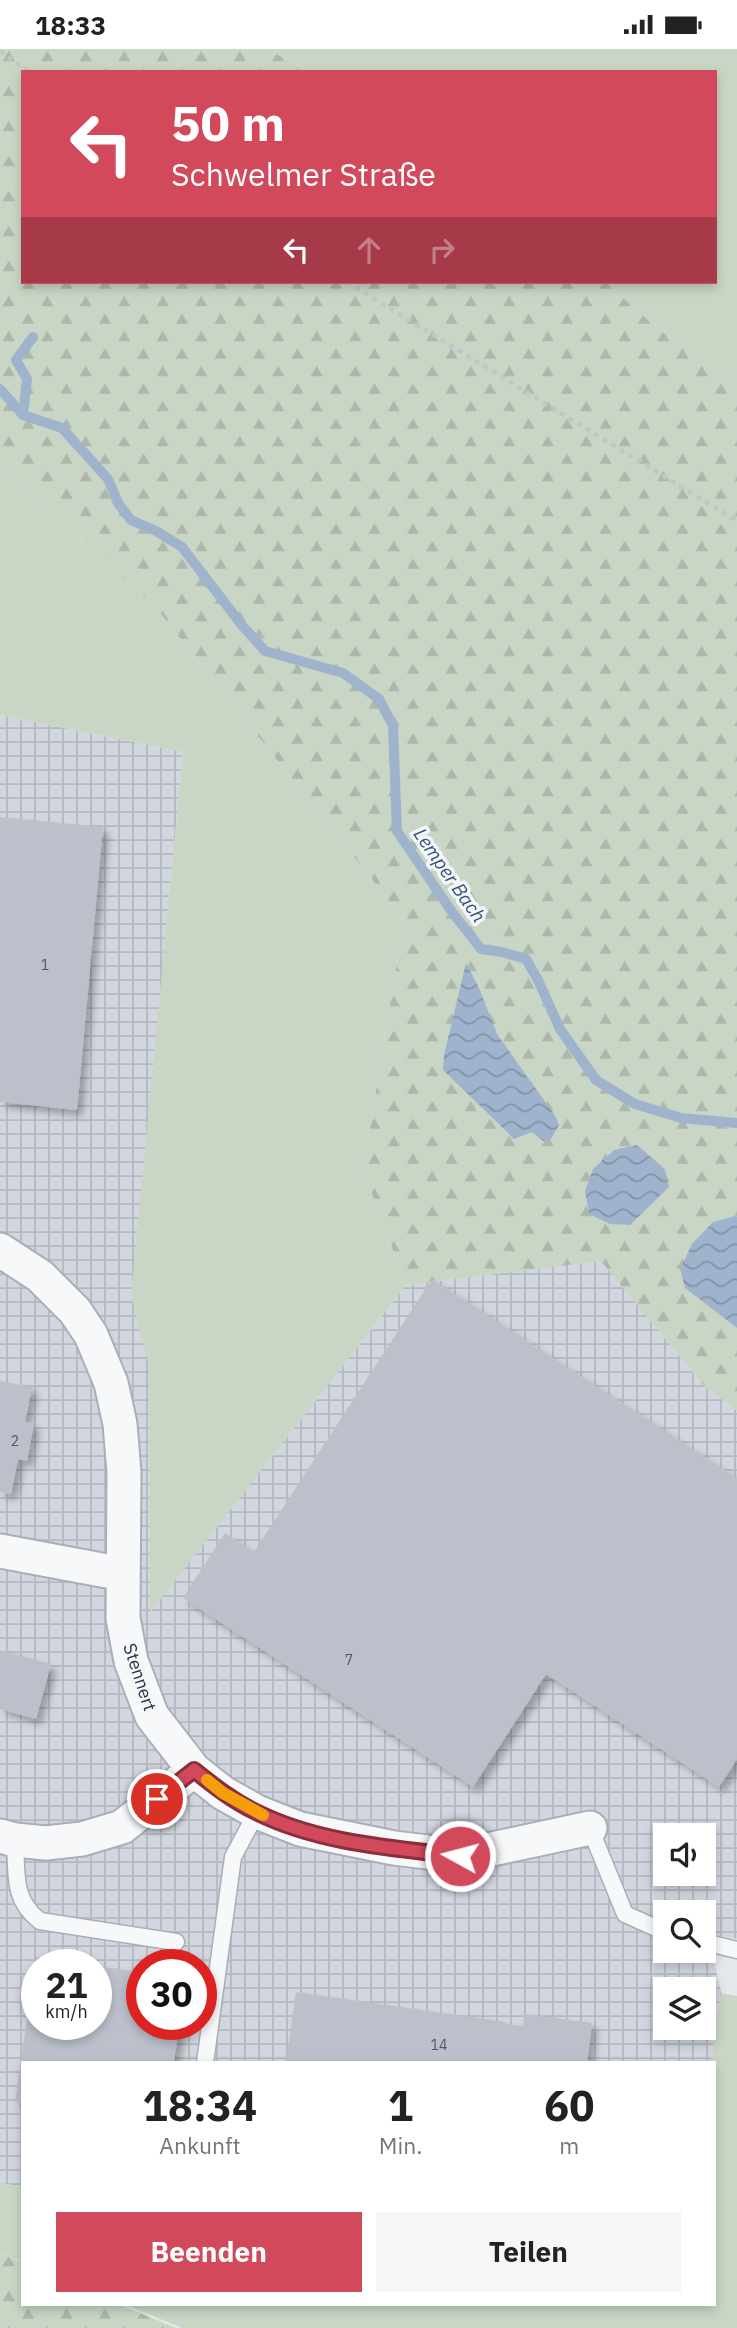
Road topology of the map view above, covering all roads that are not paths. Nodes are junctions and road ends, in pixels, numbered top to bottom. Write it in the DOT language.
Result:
graph roads {
  1 [pos="0,1250"];
  2 [pos="0,1551"];
  3 [pos="123,1574"];
  4 [pos="194,1770"];
  5 [pos="257,1812"];
  6 [pos="590,1828"];
  7 [pos="7,1838"];
  8 [pos="653,1927"];
  9 [pos="176,1942"];
  10 [pos="716,1946"];
  11 [pos="737,1950"];
  12 [pos="205,2061"];
  1 -- 3 [label="street, Stennert"];
  2 -- 3 [label="street"];
  3 -- 4 [label="street, Stennert"];
  4 -- 5 [label="street, Stennert"];
  4 -- 7 [label="street"];
  5 -- 6 [label="street, Stennert"];
  5 -- 12 [label="lane"];
  6 -- 8 [label="lane"];
  7 -- 9 [label="lane"];
  10 -- 11 [label="lane"];
}
